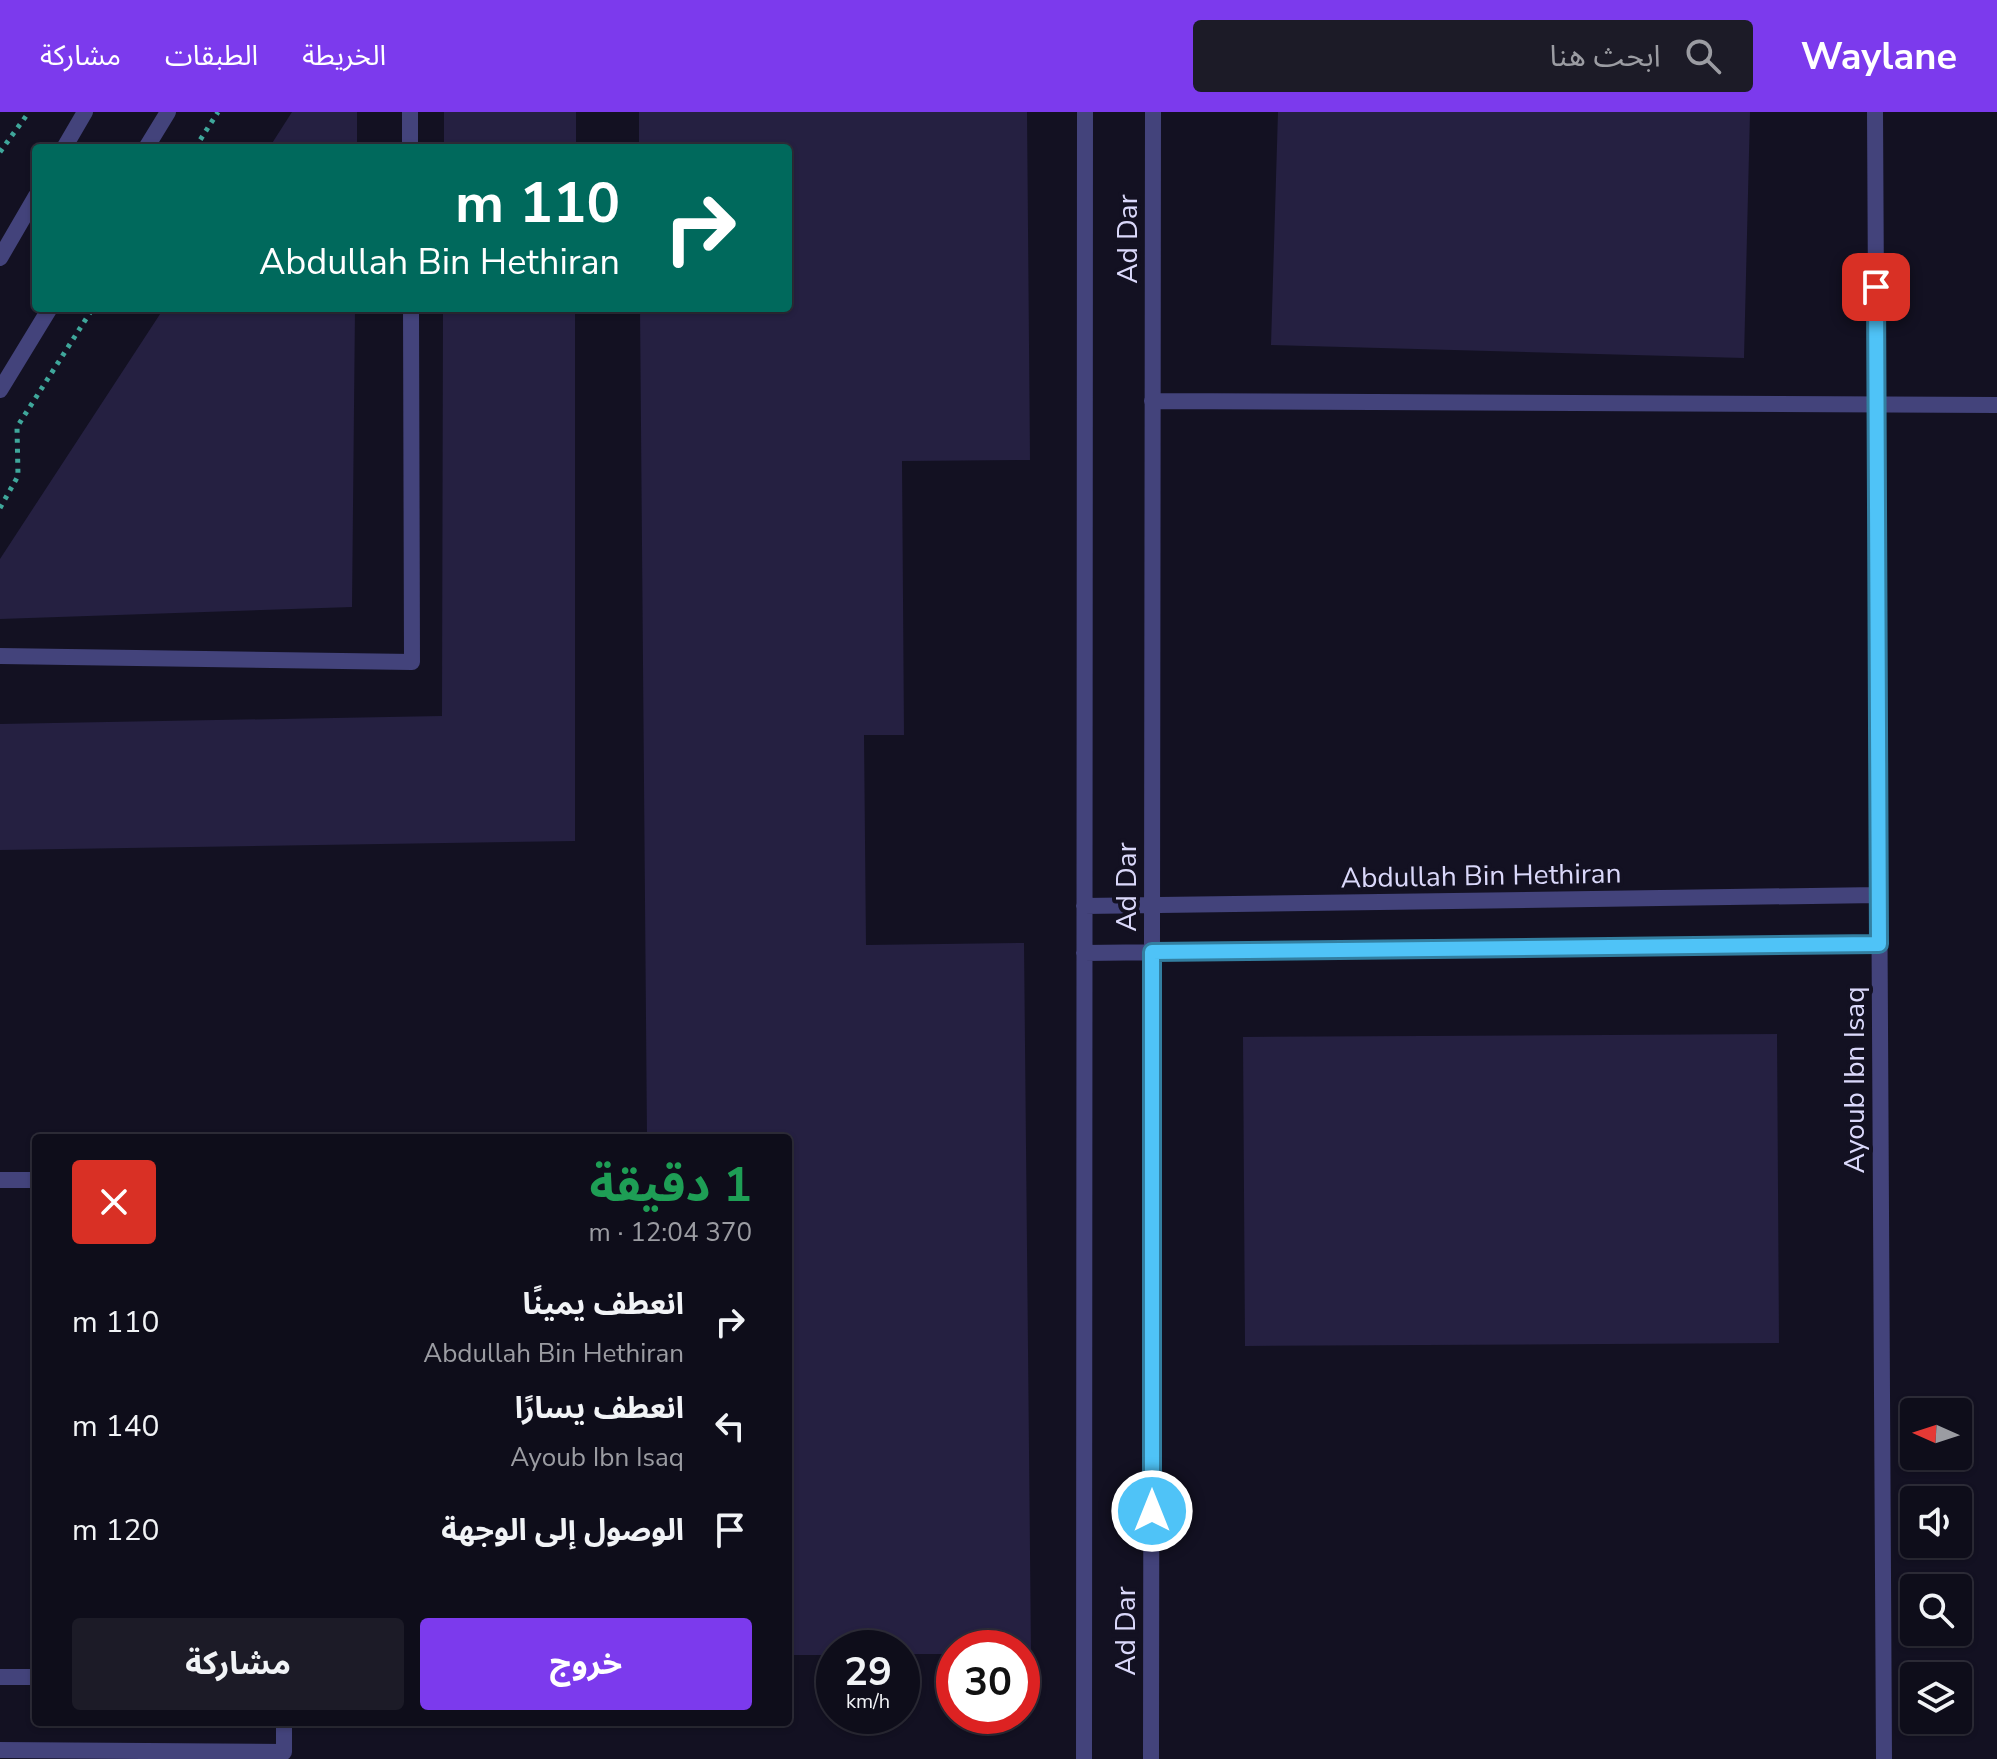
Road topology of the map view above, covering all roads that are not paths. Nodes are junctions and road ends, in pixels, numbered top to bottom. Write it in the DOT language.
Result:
graph roads {
  1 [pos="85,112"];
  2 [pos="168,112"];
  3 [pos="410,112"];
  4 [pos="1085,112"];
  5 [pos="1153,112"];
  6 [pos="1875,112"];
  7 [pos="66,144"];
  8 [pos="148,144"];
  9 [pos="410,144"];
  10 [pos="32,203"];
  11 [pos="0,258"];
  12 [pos="48,312"];
  13 [pos="411,312"];
  14 [pos="0,390"];
  15 [pos="1152,401"];
  16 [pos="1876,404"];
  17 [pos="1997,405"];
  18 [pos="0,656"];
  19 [pos="1879,895"];
  20 [pos="1152,905"];
  21 [pos="1084,906"];
  22 [pos="1879,944"];
  23 [pos="1152,952"];
  24 [pos="1084,953"];
  25 [pos="0,1180"];
  26 [pos="32,1180"];
  27 [pos="0,1677"];
  28 [pos="32,1677"];
  29 [pos="284,1726"];
  30 [pos="0,1750"];
  31 [pos="1084,1759"];
  32 [pos="1151,1759"];
  33 [pos="1884,1759"];
  1 -- 7 [label="street"];
  2 -- 8 [label="street"];
  3 -- 9 [label="street"];
  4 -- 21 [label="street, Ad Dar"];
  5 -- 15 [label="street, Ad Dar"];
  6 -- 16 [label="street, Ayoub Ibn Isaq"];
  10 -- 11 [label="street"];
  12 -- 14 [label="street"];
  13 -- 18 [label="street"];
  15 -- 16 [label="street"];
  15 -- 20 [label="street, Ad Dar"];
  16 -- 17 [label="street"];
  16 -- 19 [label="street, Ayoub Ibn Isaq"];
  19 -- 20 [label="street, Abdullah Bin Hethiran"];
  19 -- 22 [label="street, Ayoub Ibn Isaq"];
  20 -- 21 [label="street, Abdullah Bin Hethiran"];
  20 -- 23 [label="street, Ad Dar"];
  21 -- 24 [label="street, Ad Dar"];
  22 -- 23 [label="street"];
  22 -- 33 [label="street, Ayoub Ibn Isaq"];
  23 -- 24 [label="street"];
  23 -- 32 [label="street, Ad Dar"];
  24 -- 31 [label="street, Ad Dar"];
  25 -- 26 [label="street"];
  27 -- 28 [label="street"];
  29 -- 30 [label="street"];
}
